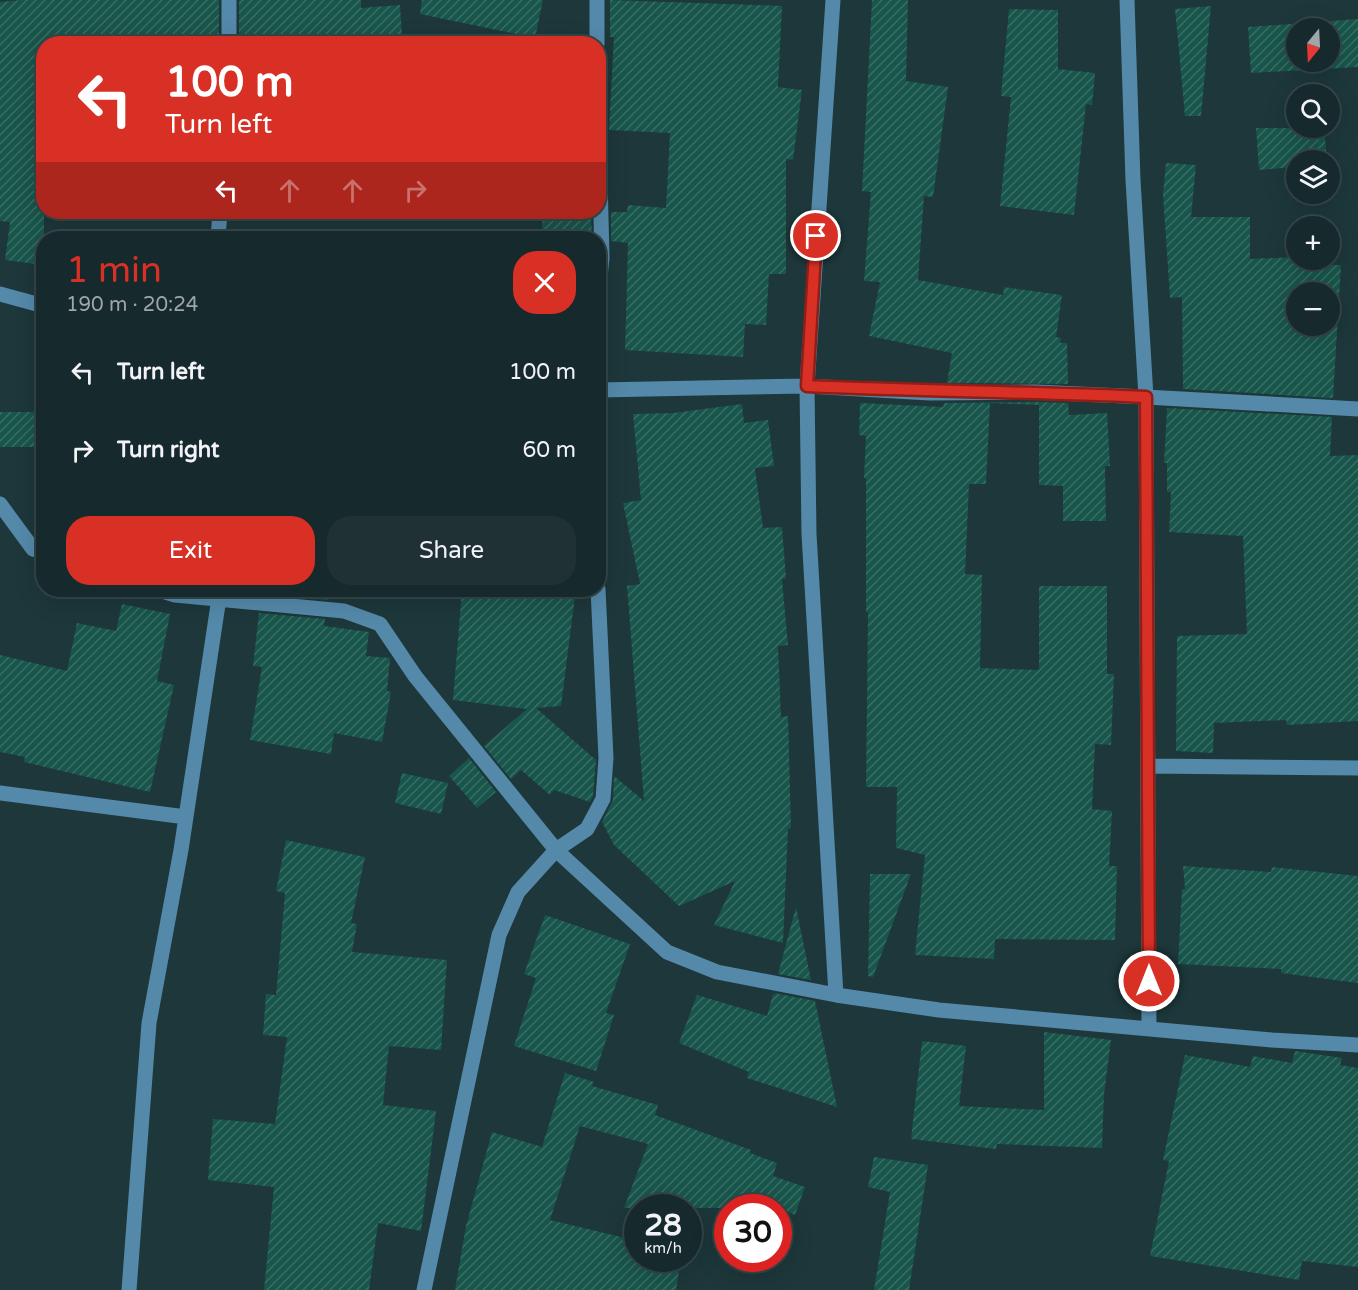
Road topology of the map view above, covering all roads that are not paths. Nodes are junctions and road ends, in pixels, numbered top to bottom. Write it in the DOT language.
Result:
graph roads {
  1 [pos="229,0"];
  2 [pos="597,0"];
  3 [pos="833,0"];
  4 [pos="1127,0"];
  5 [pos="229,36"];
  6 [pos="597,36"];
  7 [pos="0,294"];
  8 [pos="36,304"];
  9 [pos="807,386"];
  10 [pos="606,390"];
  11 [pos="1146,397"];
  12 [pos="1358,409"];
  13 [pos="0,504"];
  14 [pos="36,550"];
  15 [pos="212,597"];
  16 [pos="598,597"];
  17 [pos="219,598"];
  18 [pos="1149,766"];
  19 [pos="1358,768"];
  20 [pos="0,793"];
  21 [pos="186,817"];
  22 [pos="556,850"];
  23 [pos="836,995"];
  24 [pos="1149,1029"];
  25 [pos="1358,1045"];
  26 [pos="129,1290"];
  27 [pos="424,1290"];
  1 -- 5 [label="street"];
  2 -- 6 [label="street"];
  3 -- 9 [label="street"];
  4 -- 11 [label="street"];
  7 -- 8 [label="street"];
  9 -- 10 [label="street"];
  9 -- 11 [label="street"];
  9 -- 23 [label="street"];
  11 -- 12 [label="street"];
  11 -- 18 [label="street"];
  13 -- 14 [label="street"];
  15 -- 17 [label="street"];
  16 -- 22 [label="street"];
  17 -- 21 [label="street"];
  17 -- 22 [label="street"];
  18 -- 19 [label="street"];
  18 -- 24 [label="street"];
  20 -- 21 [label="street"];
  21 -- 26 [label="street"];
  22 -- 23 [label="street"];
  22 -- 27 [label="street"];
  23 -- 24 [label="street"];
  24 -- 25 [label="street"];
}
